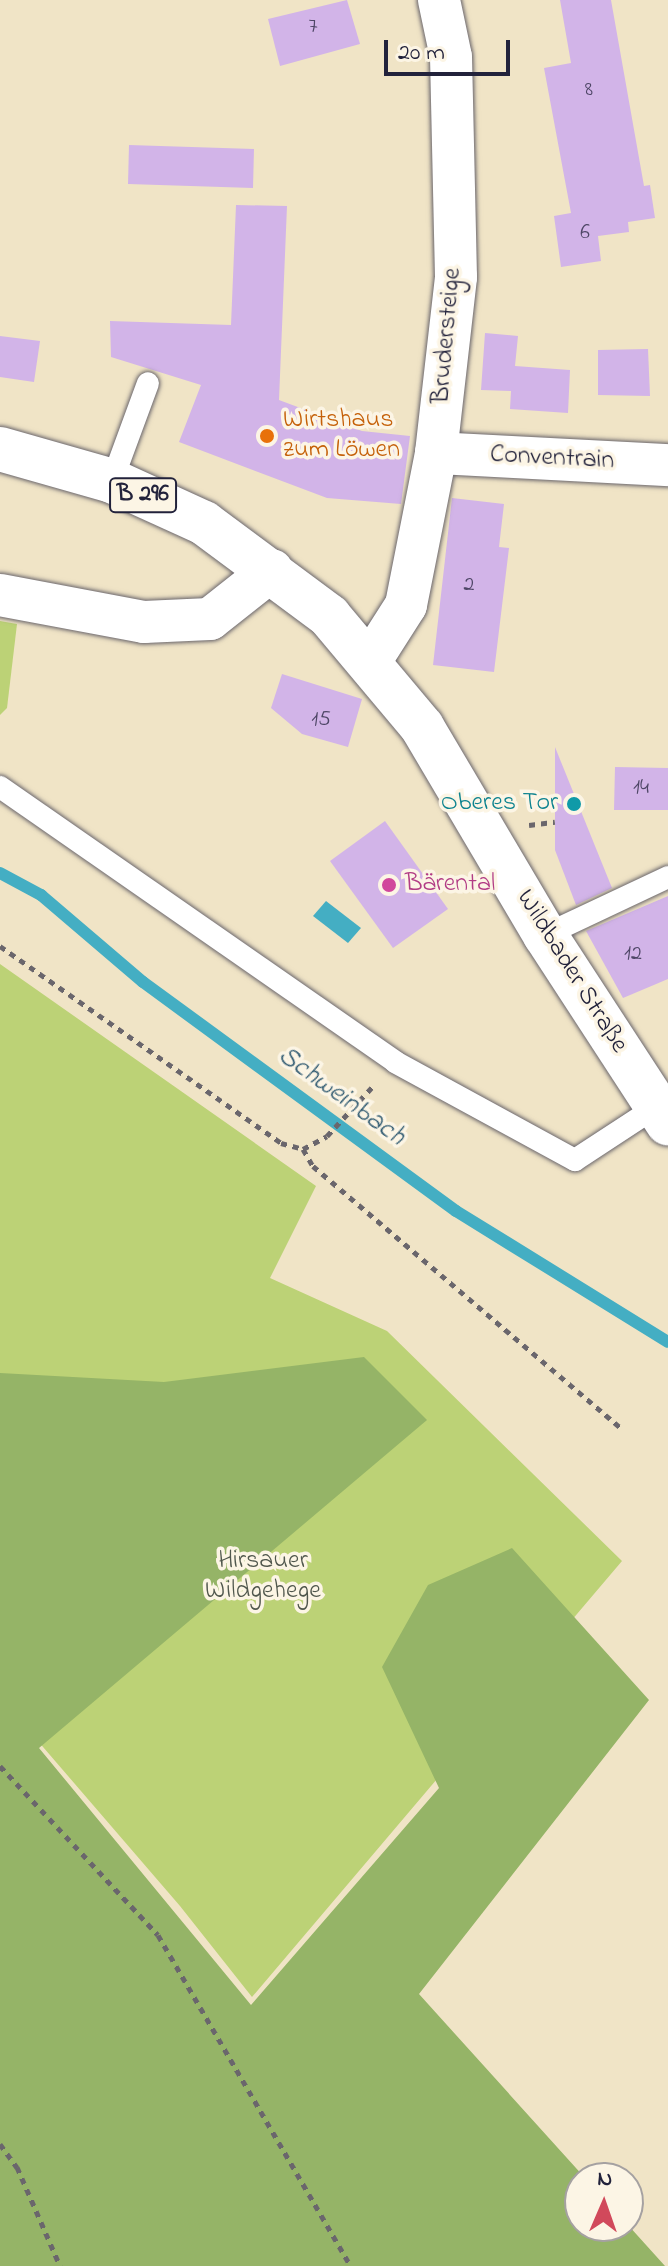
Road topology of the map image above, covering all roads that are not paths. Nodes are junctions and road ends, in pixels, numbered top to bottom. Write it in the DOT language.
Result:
graph roads {
  1 [pos="439,0"];
  2 [pos="148,383"];
  3 [pos="0,449"];
  4 [pos="436,453"];
  5 [pos="662,471"];
  6 [pos="112,481"];
  7 [pos="272,570"];
  8 [pos="0,595"];
  9 [pos="371,660"];
  10 [pos="0,787"];
  11 [pos="668,877"];
  12 [pos="545,935"];
  13 [pos="662,1116"];
  1 -- 4 [label="street, Brudersteige"];
  2 -- 6 [label="lane"];
  3 -- 6 [label="main road, Wildbader Straße / B 296"];
  4 -- 5 [label="street, Conventrain"];
  4 -- 9 [label="street, Brudersteige"];
  6 -- 7 [label="main road, Wildbader Straße / B 296"];
  7 -- 8 [label="street"];
  7 -- 9 [label="main road, Wildbader Straße / B 296"];
  9 -- 12 [label="main road, Wildbader Straße / B 296"];
  10 -- 13 [label="lane"];
  11 -- 12 [label="lane"];
  12 -- 13 [label="main road, Wildbader Straße / B 296"];
}
